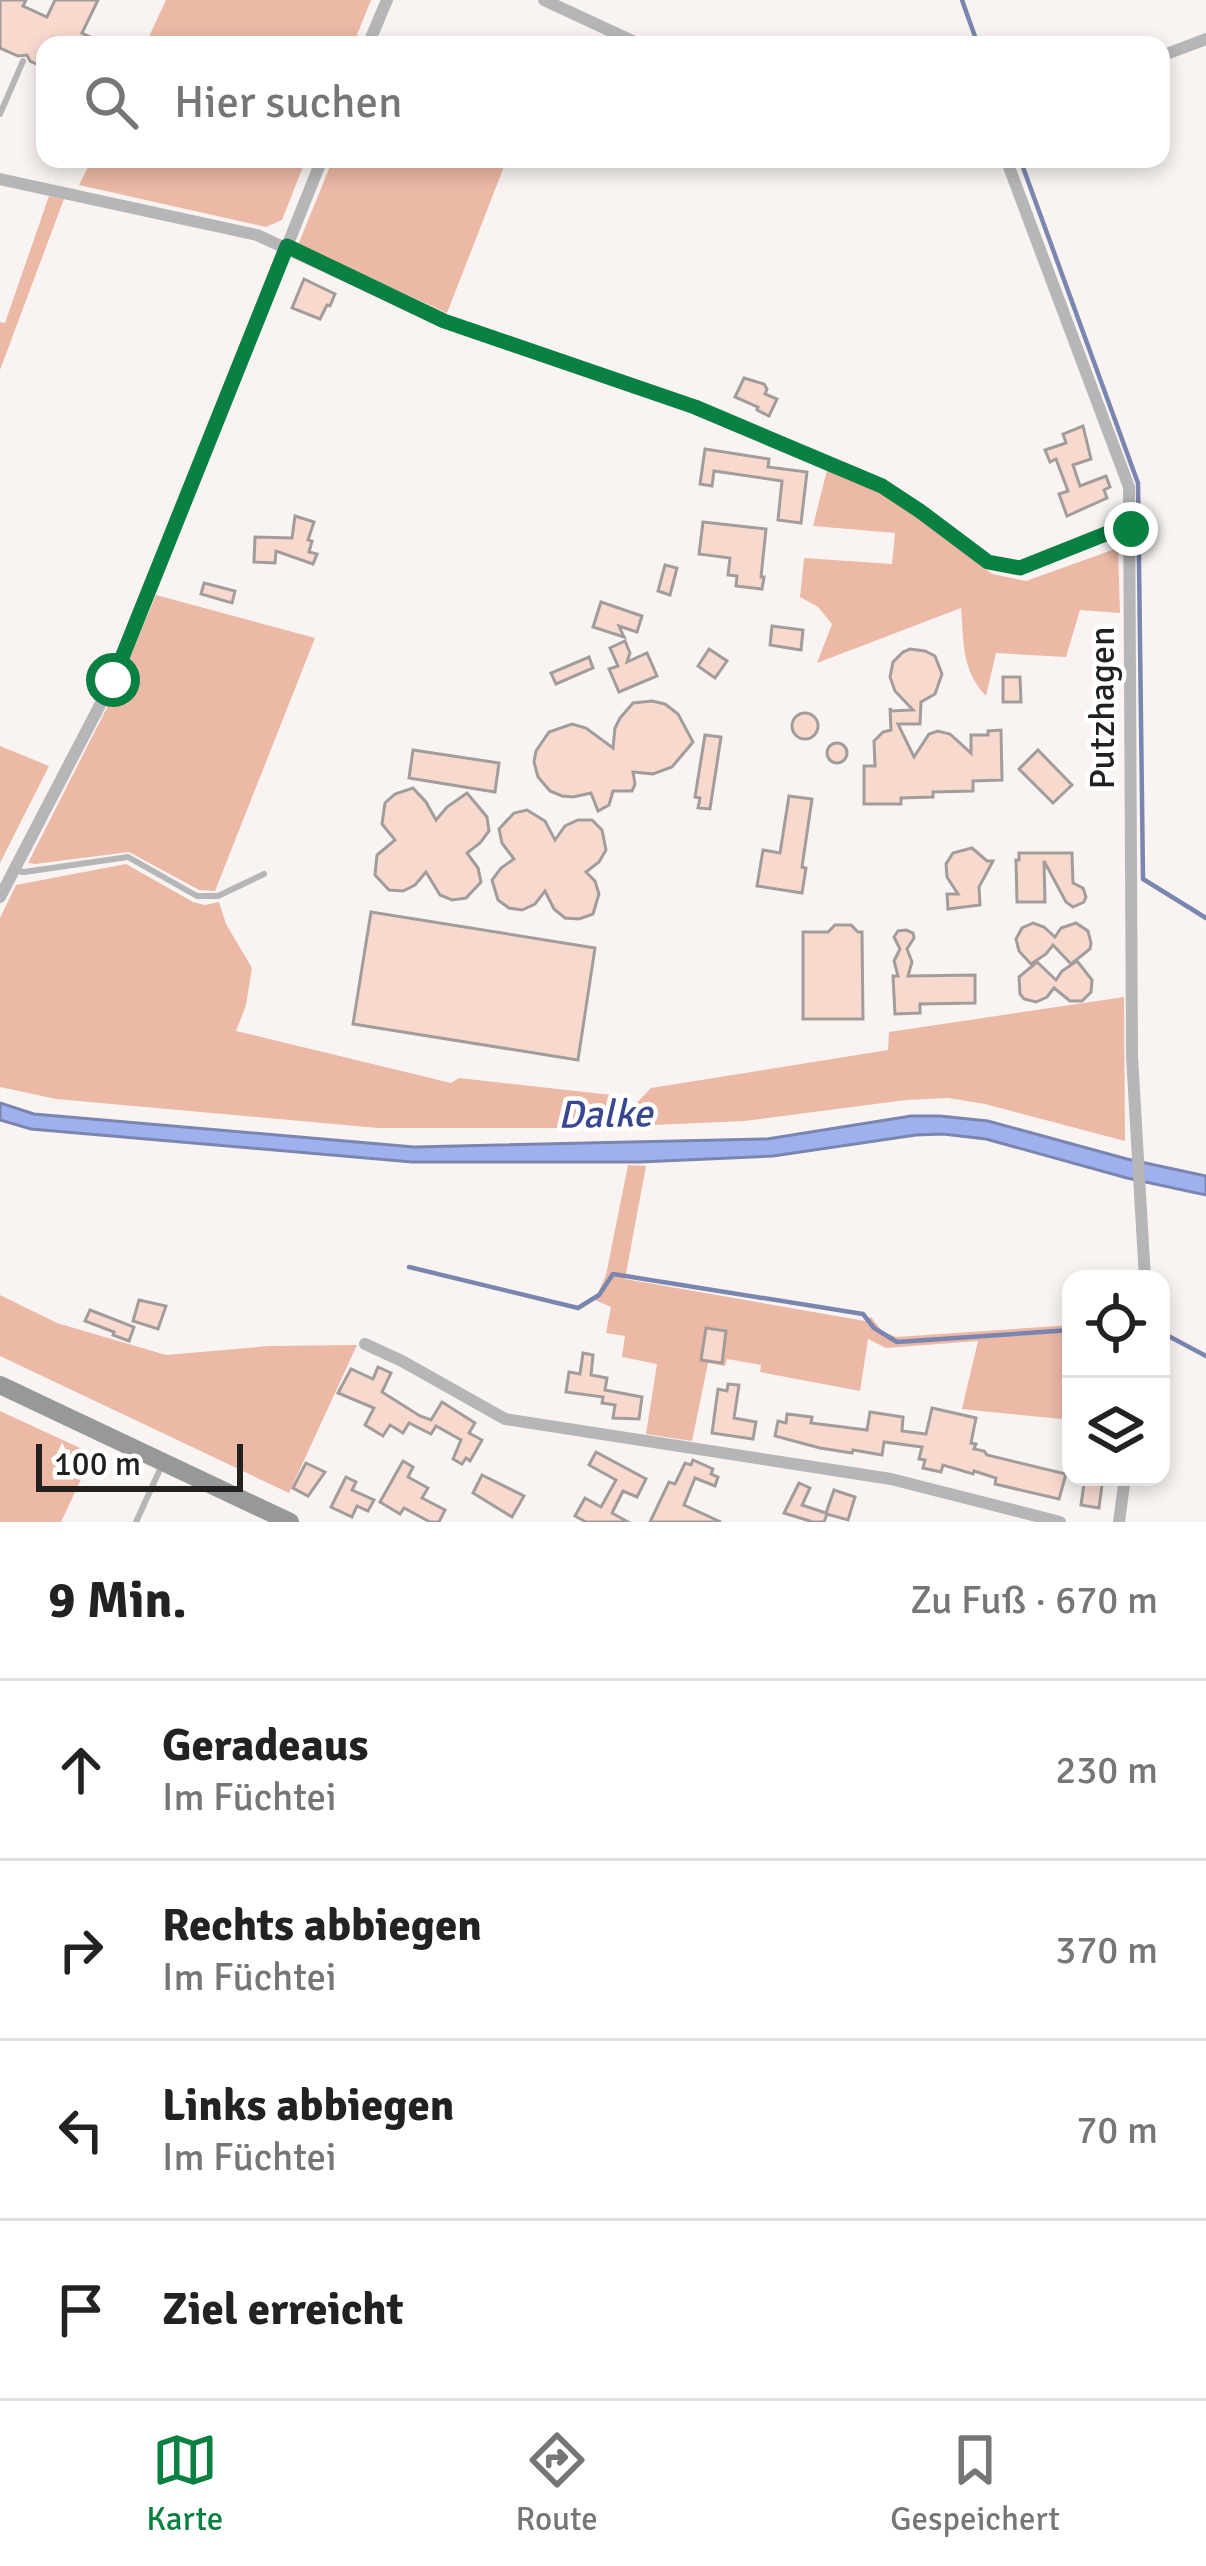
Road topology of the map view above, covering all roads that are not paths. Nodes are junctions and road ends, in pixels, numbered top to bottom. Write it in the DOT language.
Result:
graph roads {
  1 [pos="387,0"];
  2 [pos="544,0"];
  3 [pos="372,36"];
  4 [pos="622,36"];
  5 [pos="1206,39"];
  6 [pos="1170,53"];
  7 [pos="23,61"];
  8 [pos="0,114"];
  9 [pos="318,168"];
  10 [pos="1009,168"];
  11 [pos="0,178"];
  12 [pos="287,246"];
  13 [pos="1131,529"];
  14 [pos="14,870"];
  15 [pos="264,874"];
  16 [pos="0,897"];
  17 [pos="1144,1270"];
  18 [pos="365,1344"];
  19 [pos="0,1385"];
  20 [pos="164,1462"];
  21 [pos="1124,1486"];
  22 [pos="136,1522"];
  23 [pos="290,1522"];
  24 [pos="1060,1522"];
  25 [pos="1118,1522"];
  1 -- 3 [label="street"];
  2 -- 4 [label="street"];
  5 -- 6 [label="street"];
  7 -- 8 [label="lane"];
  9 -- 12 [label="street"];
  10 -- 13 [label="street, Putzhagen"];
  11 -- 12 [label="street"];
  12 -- 13 [label="street"];
  12 -- 14 [label="street"];
  13 -- 17 [label="street, Putzhagen"];
  14 -- 15 [label="lane"];
  14 -- 16 [label="street"];
  18 -- 24 [label="street"];
  19 -- 20 [label="main road"];
  20 -- 22 [label="lane"];
  20 -- 23 [label="main road"];
  21 -- 25 [label="street"];
}
